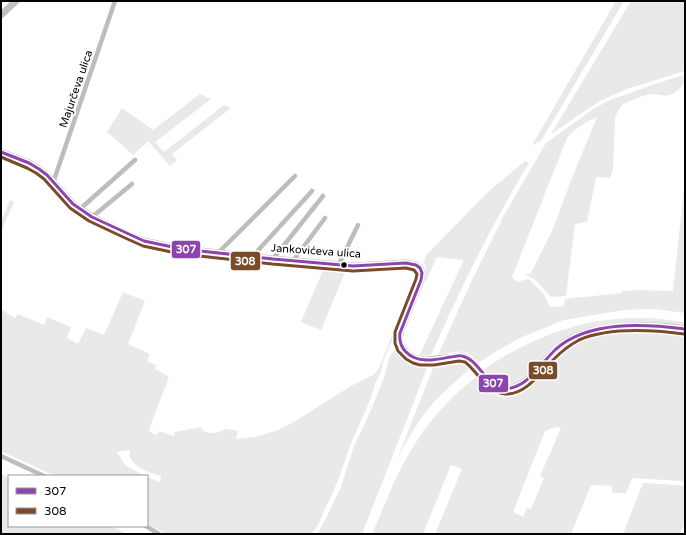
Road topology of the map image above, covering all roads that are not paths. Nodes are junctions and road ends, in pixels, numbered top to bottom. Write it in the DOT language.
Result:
graph roads {
  1 [pos="16,1"];
  2 [pos="115,1"];
  3 [pos="1,15"];
  4 [pos="1,152"];
  5 [pos="135,160"];
  6 [pos="295,176"];
  7 [pos="53,183"];
  8 [pos="132,184"];
  9 [pos="312,191"];
  10 [pos="323,196"];
  11 [pos="80,209"];
  12 [pos="92,217"];
  13 [pos="325,218"];
  14 [pos="358,225"];
  15 [pos="218,253"];
  16 [pos="252,257"];
  17 [pos="273,259"];
  18 [pos="293,260"];
  19 [pos="339,264"];
  20 [pos="685,329"];
  21 [pos="475,365"];
  22 [pos="481,372"];
  23 [pos="1,456"];
  24 [pos="42,475"];
  25 [pos="148,527"];
  26 [pos="159,534"];
  1 -- 3 [label="main road"];
  2 -- 7 [label="street, Majurčeva ulica"];
  4 -- 7 [label="main road, Jankovićeva ulica"];
  5 -- 11 [label="street"];
  6 -- 15 [label="street"];
  7 -- 11 [label="main road, Jankovićeva ulica"];
  8 -- 12 [label="street"];
  9 -- 16 [label="street"];
  10 -- 17 [label="street"];
  11 -- 12 [label="main road, Jankovićeva ulica"];
  12 -- 15 [label="main road, Jankovićeva ulica"];
  13 -- 18 [label="street"];
  14 -- 19 [label="street"];
  15 -- 16 [label="main road, Jankovićeva ulica"];
  16 -- 17 [label="main road, Jankovićeva ulica"];
  17 -- 18 [label="main road, Jankovićeva ulica"];
  18 -- 19 [label="main road, Jankovićeva ulica"];
  19 -- 21 [label="main road, Jankovićeva ulica"];
  20 -- 22 [label="main road"];
  23 -- 24 [label="street"];
  25 -- 26 [label="street"];
}
